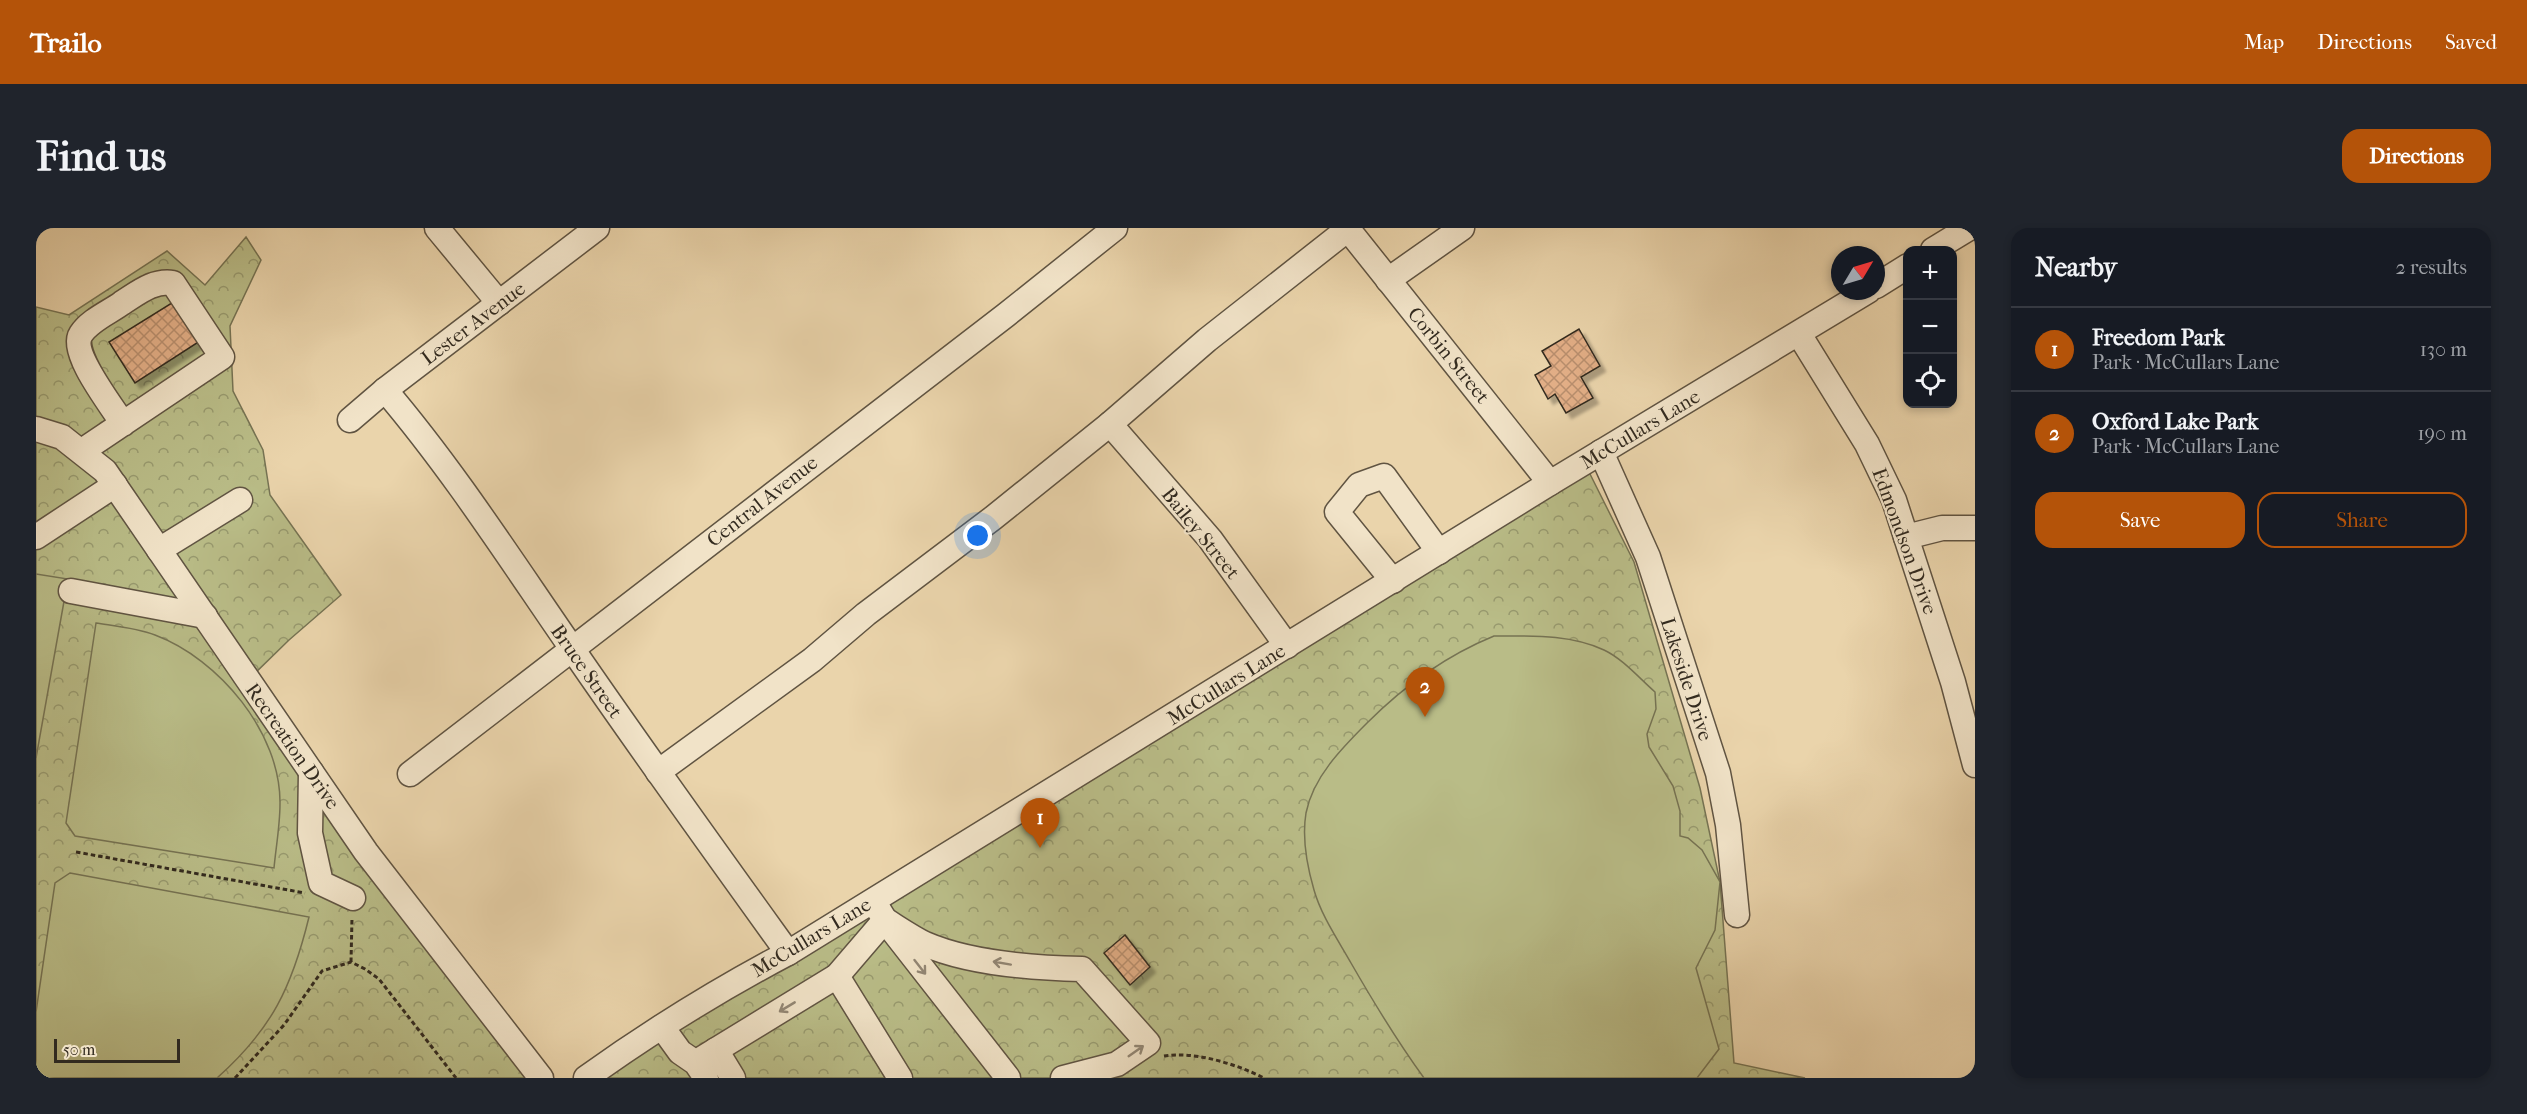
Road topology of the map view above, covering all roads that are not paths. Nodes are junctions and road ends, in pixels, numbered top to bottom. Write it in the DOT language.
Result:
graph roads {
  1 [pos="437,228"];
  2 [pos="597,228"];
  3 [pos="1114,228"];
  4 [pos="1462,228"];
  5 [pos="1969,228"];
  6 [pos="1348,229"];
  7 [pos="1940,246"];
  8 [pos="1903,269"];
  9 [pos="1388,280"];
  10 [pos="1885,280"];
  11 [pos="1854,300"];
  12 [pos="499,303"];
  13 [pos="1799,334"];
  14 [pos="385,390"];
  15 [pos="350,420"];
  16 [pos="123,424"];
  17 [pos="1110,424"];
  18 [pos="36,429"];
  19 [pos="82,452"];
  20 [pos="1601,452"];
  21 [pos="1550,483"];
  22 [pos="115,485"];
  23 [pos="240,500"];
  24 [pos="1975,528"];
  25 [pos="36,537"];
  26 [pos="1906,537"];
  27 [pos="159,550"];
  28 [pos="1439,552"];
  29 [pos="1393,581"];
  30 [pos="70,591"];
  31 [pos="205,616"];
  32 [pos="1287,646"];
  33 [pos="572,649"];
  34 [pos="1975,765"];
  35 [pos="311,772"];
  36 [pos="658,772"];
  37 [pos="410,774"];
  38 [pos="353,898"];
  39 [pos="879,910"];
  40 [pos="1737,915"];
  41 [pos="788,953"];
  42 [pos="837,976"];
  43 [pos="662,1027"];
  44 [pos="706,1064"];
  45 [pos="541,1078"];
  46 [pos="586,1078"];
  47 [pos="733,1078"];
  48 [pos="900,1078"];
  49 [pos="1008,1078"];
  50 [pos="1063,1078"];
  1 -- 12 [label="street"];
  2 -- 12 [label="street, Lester Avenue"];
  3 -- 33 [label="street, Central Avenue"];
  4 -- 9 [label="street"];
  5 -- 7 [label="street"];
  6 -- 9 [label="street, Corbin Street"];
  6 -- 17 [label="street"];
  8 -- 10 [label="street"];
  9 -- 21 [label="street, Corbin Street"];
  11 -- 13 [label="street, McCullars Lane"];
  12 -- 14 [label="street, Lester Avenue"];
  13 -- 20 [label="street, McCullars Lane"];
  13 -- 26 [label="street, Edmondson Drive"];
  14 -- 15 [label="street, Lester Avenue"];
  14 -- 33 [label="street, Bruce Street"];
  16 -- 16 [label="street"];
  16 -- 19 [label="street"];
  17 -- 32 [label="street, Bailey Street"];
  17 -- 36 [label="street"];
  18 -- 19 [label="street, Recreation Drive"];
  19 -- 22 [label="street, Recreation Drive"];
  20 -- 21 [label="street, McCullars Lane"];
  20 -- 40 [label="street, Lakeside Drive"];
  21 -- 28 [label="street, McCullars Lane"];
  22 -- 25 [label="street"];
  22 -- 27 [label="street, Recreation Drive"];
  23 -- 27 [label="street"];
  24 -- 26 [label="street"];
  26 -- 34 [label="street, Edmondson Drive"];
  27 -- 31 [label="street, Recreation Drive"];
  28 -- 29 [label="street, McCullars Lane"];
  28 -- 29 [label="street"];
  29 -- 32 [label="street, McCullars Lane"];
  30 -- 31 [label="street"];
  31 -- 35 [label="street, Recreation Drive"];
  32 -- 39 [label="street, McCullars Lane"];
  33 -- 36 [label="street, Bruce Street"];
  33 -- 37 [label="street, Central Avenue"];
  35 -- 38 [label="street"];
  35 -- 45 [label="street, Recreation Drive"];
  36 -- 41 [label="street, Bruce Street"];
  39 -- 41 [label="street, McCullars Lane"];
  39 -- 42 [label="street"];
  39 -- 49 [label="street, one-way"];
  50 -- 39 [label="street, one-way"];
  41 -- 43 [label="street, McCullars Lane"];
  42 -- 44 [label="street, one-way"];
  42 -- 48 [label="street"];
  43 -- 44 [label="street"];
  43 -- 46 [label="street, McCullars Lane"];
  44 -- 47 [label="street"];
}
